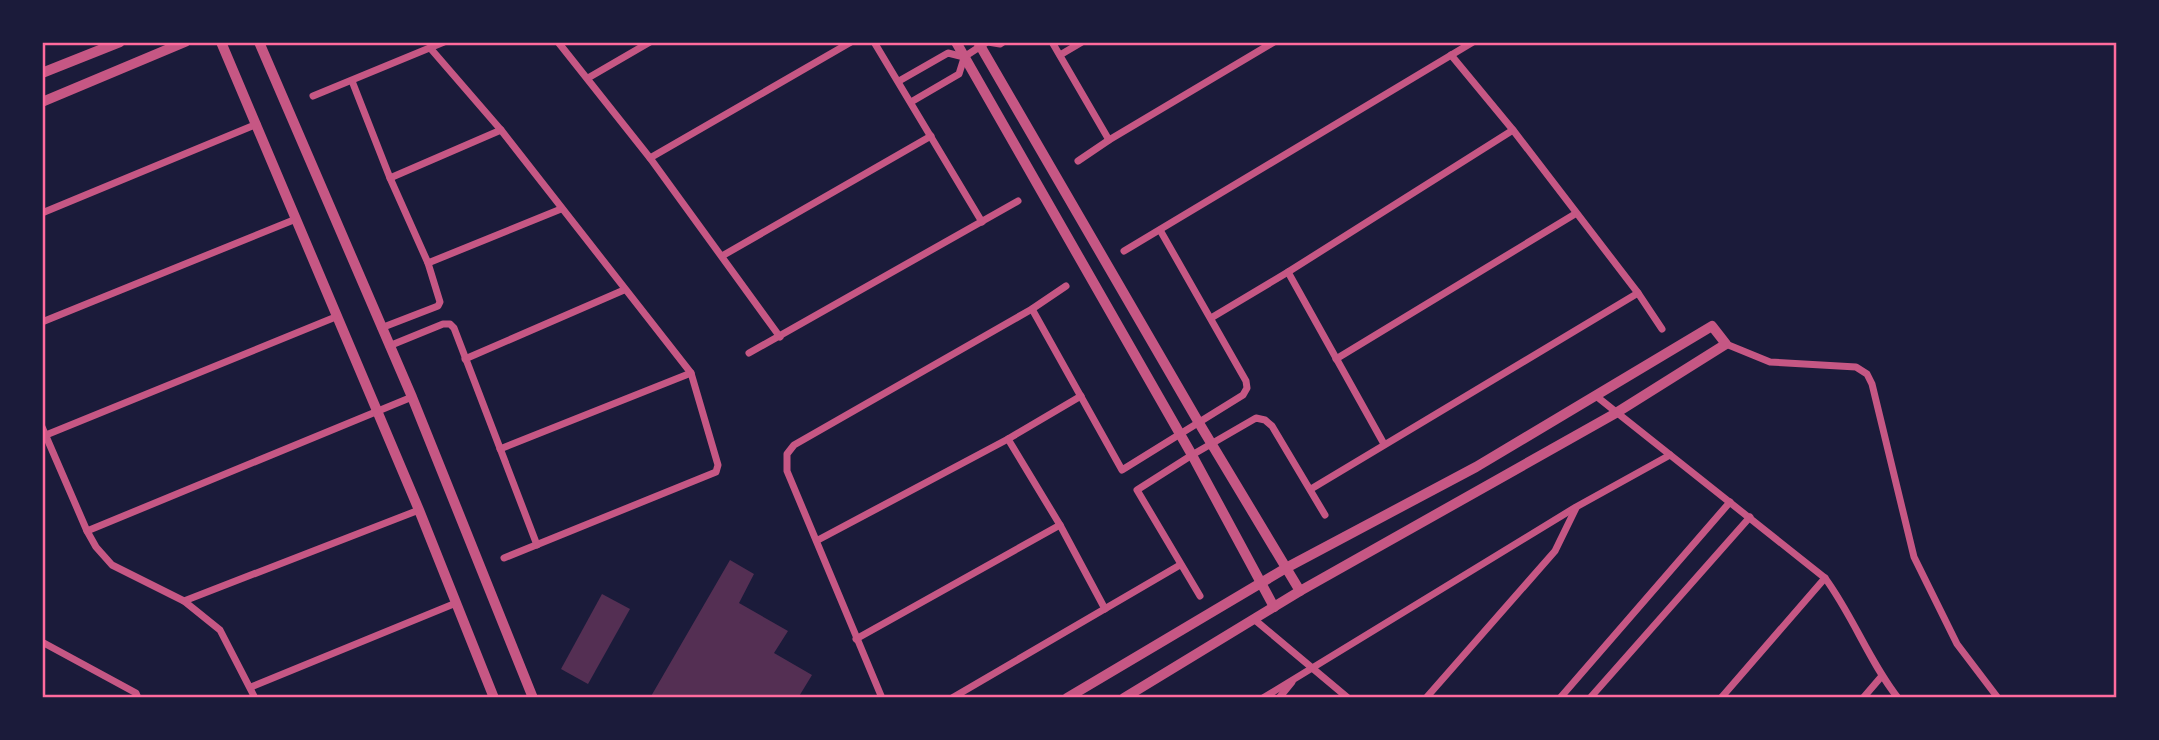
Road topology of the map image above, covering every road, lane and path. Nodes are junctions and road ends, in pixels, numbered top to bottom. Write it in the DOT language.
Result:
graph roads {
  1 [pos="120,42"];
  2 [pos="185,42"];
  3 [pos="221,42"];
  4 [pos="259,42"];
  5 [pos="444,42"];
  6 [pos="558,42"];
  7 [pos="650,42"];
  8 [pos="851,42"];
  9 [pos="874,42"];
  10 [pos="956,42"];
  11 [pos="1003,42"];
  12 [pos="1052,42"];
  13 [pos="1082,42"];
  14 [pos="1274,42"];
  15 [pos="1473,42"];
  16 [pos="984,43"];
  17 [pos="431,49"];
  18 [pos="1060,55"];
  19 [pos="1451,55"];
  20 [pos="964,57"];
  21 [pos="42,73"];
  22 [pos="588,78"];
  23 [pos="352,81"];
  24 [pos="899,81"];
  25 [pos="313,96"];
  26 [pos="42,102"];
  27 [pos="911,102"];
  28 [pos="257,124"];
  29 [pos="501,130"];
  30 [pos="1513,130"];
  31 [pos="931,136"];
  32 [pos="1109,140"];
  33 [pos="650,158"];
  34 [pos="1078,161"];
  35 [pos="390,178"];
  36 [pos="1017,201"];
  37 [pos="561,209"];
  38 [pos="42,213"];
  39 [pos="1575,214"];
  40 [pos="296,219"];
  41 [pos="982,222"];
  42 [pos="1160,230"];
  43 [pos="1124,251"];
  44 [pos="722,256"];
  45 [pos="428,263"];
  46 [pos="1288,272"];
  47 [pos="1066,286"];
  48 [pos="624,290"];
  49 [pos="1638,293"];
  50 [pos="1032,309"];
  51 [pos="338,316"];
  52 [pos="1211,318"];
  53 [pos="42,322"];
  54 [pos="381,328"];
  55 [pos="1662,328"];
  56 [pos="780,337"];
  57 [pos="1726,344"];
  58 [pos="389,346"];
  59 [pos="749,353"];
  60 [pos="465,359"];
  61 [pos="1336,359"];
  62 [pos="691,373"];
  63 [pos="1081,396"];
  64 [pos="1596,396"];
  65 [pos="412,397"];
  66 [pos="376,411"];
  67 [pos="1616,413"];
  68 [pos="1199,423"];
  69 [pos="42,427"];
  70 [pos="1180,434"];
  71 [pos="46,435"];
  72 [pos="1008,439"];
  73 [pos="1384,444"];
  74 [pos="1212,445"];
  75 [pos="500,449"];
  76 [pos="1192,454"];
  77 [pos="1670,455"];
  78 [pos="1311,489"];
  79 [pos="1730,502"];
  80 [pos="1576,507"];
  81 [pos="419,510"];
  82 [pos="1325,515"];
  83 [pos="1750,517"];
  84 [pos="1060,525"];
  85 [pos="87,531"];
  86 [pos="818,540"];
  87 [pos="537,545"];
  88 [pos="504,558"];
  89 [pos="1180,565"];
  90 [pos="1286,568"];
  91 [pos="1825,578"];
  92 [pos="1261,582"];
  93 [pos="1300,591"];
  94 [pos="1200,596"];
  95 [pos="184,601"];
  96 [pos="456,603"];
  97 [pos="1274,607"];
  98 [pos="1105,609"];
  99 [pos="1255,620"];
  100 [pos="856,639"];
  101 [pos="42,642"];
  102 [pos="1312,668"];
  103 [pos="1881,677"];
  104 [pos="1296,678"];
  105 [pos="251,687"];
  106 [pos="138,698"];
  107 [pos="255,698"];
  108 [pos="494,698"];
  109 [pos="533,698"];
  110 [pos="882,698"];
  111 [pos="952,698"];
  112 [pos="1067,698"];
  113 [pos="1124,698"];
  114 [pos="1263,698"];
  115 [pos="1279,698"];
  116 [pos="1348,698"];
  117 [pos="1426,698"];
  118 [pos="1560,698"];
  119 [pos="1590,698"];
  120 [pos="1721,698"];
  121 [pos="1863,698"];
  122 [pos="1898,698"];
  123 [pos="1998,698"];
  1 -- 21 [label="street"];
  2 -- 26 [label="street"];
  3 -- 28 [label="street"];
  4 -- 54 [label="street"];
  5 -- 17 [label="street"];
  6 -- 22 [label="street"];
  7 -- 22 [label="street"];
  8 -- 33 [label="street"];
  9 -- 24 [label="street"];
  10 -- 20 [label="street"];
  11 -- 16 [label="street"];
  12 -- 18 [label="street"];
  13 -- 18 [label="street"];
  14 -- 32 [label="street"];
  15 -- 19 [label="street"];
  16 -- 20 [label="street"];
  16 -- 68 [label="street"];
  17 -- 23 [label="street"];
  17 -- 29 [label="street"];
  18 -- 32 [label="street"];
  19 -- 30 [label="street"];
  19 -- 42 [label="street"];
  20 -- 24 [label="street"];
  20 -- 27 [label="street"];
  20 -- 70 [label="street"];
  22 -- 33 [label="street"];
  23 -- 25 [label="street"];
  23 -- 35 [label="street"];
  24 -- 27 [label="street"];
  27 -- 31 [label="street"];
  28 -- 38 [label="street"];
  28 -- 40 [label="street"];
  29 -- 35 [label="street"];
  29 -- 37 [label="street"];
  30 -- 39 [label="street"];
  30 -- 46 [label="street"];
  31 -- 41 [label="street"];
  31 -- 44 [label="street"];
  32 -- 34 [label="street"];
  33 -- 44 [label="street"];
  35 -- 45 [label="street"];
  36 -- 41 [label="street"];
  37 -- 45 [label="street"];
  37 -- 48 [label="street"];
  39 -- 49 [label="street"];
  39 -- 61 [label="street"];
  40 -- 51 [label="street"];
  40 -- 53 [label="street"];
  41 -- 56 [label="street"];
  42 -- 43 [label="street"];
  42 -- 52 [label="street"];
  44 -- 56 [label="street"];
  45 -- 54 [label="street"];
  46 -- 52 [label="street"];
  46 -- 61 [label="street"];
  47 -- 50 [label="street"];
  48 -- 60 [label="street"];
  48 -- 62 [label="street"];
  49 -- 55 [label="street"];
  49 -- 73 [label="street"];
  50 -- 63 [label="street"];
  50 -- 86 [label="street"];
  51 -- 66 [label="street"];
  51 -- 71 [label="street"];
  52 -- 68 [label="street"];
  54 -- 58 [label="street"];
  56 -- 59 [label="street"];
  57 -- 64 [label="street"];
  57 -- 67 [label="street"];
  57 -- 123 [label="street"];
  58 -- 60 [label="street"];
  58 -- 65 [label="street"];
  60 -- 75 [label="street"];
  61 -- 73 [label="street"];
  62 -- 75 [label="street"];
  62 -- 87 [label="street"];
  63 -- 70 [label="street"];
  63 -- 72 [label="street"];
  64 -- 67 [label="street"];
  64 -- 90 [label="street"];
  65 -- 66 [label="street"];
  65 -- 109 [label="street"];
  66 -- 81 [label="street"];
  66 -- 85 [label="street"];
  67 -- 77 [label="street"];
  67 -- 93 [label="street"];
  68 -- 70 [label="street"];
  68 -- 74 [label="street"];
  69 -- 71 [label="street"];
  70 -- 76 [label="street"];
  71 -- 85 [label="street"];
  72 -- 84 [label="street"];
  72 -- 86 [label="street"];
  73 -- 78 [label="street"];
  74 -- 76 [label="street"];
  74 -- 78 [label="street"];
  74 -- 90 [label="street"];
  75 -- 87 [label="street"];
  76 -- 89 [label="street"];
  76 -- 92 [label="street"];
  77 -- 79 [label="street"];
  77 -- 80 [label="street"];
  78 -- 82 [label="street"];
  79 -- 83 [label="street"];
  79 -- 118 [label="street"];
  80 -- 102 [label="street"];
  80 -- 117 [label="street"];
  81 -- 95 [label="street"];
  81 -- 96 [label="street"];
  83 -- 91 [label="street"];
  83 -- 119 [label="street"];
  84 -- 98 [label="street"];
  84 -- 100 [label="street"];
  85 -- 95 [label="street"];
  86 -- 100 [label="street"];
  87 -- 88 [label="street"];
  89 -- 94 [label="street"];
  89 -- 98 [label="street"];
  90 -- 92 [label="street"];
  90 -- 93 [label="street"];
  91 -- 103 [label="street"];
  91 -- 120 [label="street"];
  92 -- 97 [label="street"];
  92 -- 112 [label="street"];
  93 -- 97 [label="street"];
  95 -- 105 [label="street"];
  96 -- 105 [label="street"];
  96 -- 108 [label="street"];
  97 -- 99 [label="street"];
  98 -- 111 [label="street"];
  99 -- 102 [label="street"];
  99 -- 113 [label="street"];
  100 -- 110 [label="street"];
  101 -- 106 [label="street"];
  102 -- 104 [label="street"];
  102 -- 116 [label="street"];
  103 -- 121 [label="street"];
  103 -- 122 [label="street"];
  104 -- 114 [label="street"];
  104 -- 115 [label="street"];
  105 -- 107 [label="street"];
}
